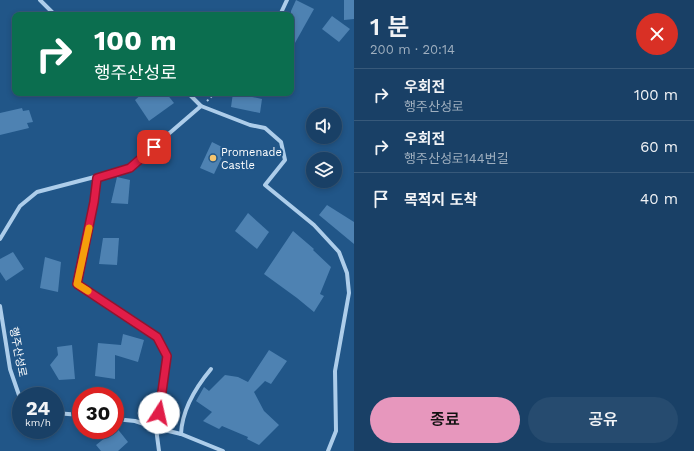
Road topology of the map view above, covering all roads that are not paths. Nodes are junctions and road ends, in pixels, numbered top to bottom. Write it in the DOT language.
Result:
graph roads {
  1 [pos="40,0"];
  2 [pos="287,0"];
  3 [pos="53,12"];
  4 [pos="281,12"];
  5 [pos="191,96"];
  6 [pos="201,106"];
  7 [pos="97,178"];
  8 [pos="0,239"];
  9 [pos="0,306"];
  10 [pos="211,369"];
  11 [pos="16,387"];
  12 [pos="124,420"];
  13 [pos="156,428"];
  14 [pos="181,434"];
  15 [pos="159,451"];
  16 [pos="223,451"];
  17 [pos="328,451"];
  1 -- 3 [label="street"];
  2 -- 4 [label="street"];
  5 -- 6 [label="street"];
  6 -- 7 [label="street"];
  6 -- 17 [label="street"];
  7 -- 8 [label="street"];
  7 -- 13 [label="street"];
  9 -- 11 [label="street, 행주산성로"];
  10 -- 14 [label="street"];
  12 -- 13 [label="street"];
  13 -- 14 [label="street"];
  13 -- 15 [label="street"];
  14 -- 16 [label="street"];
}
